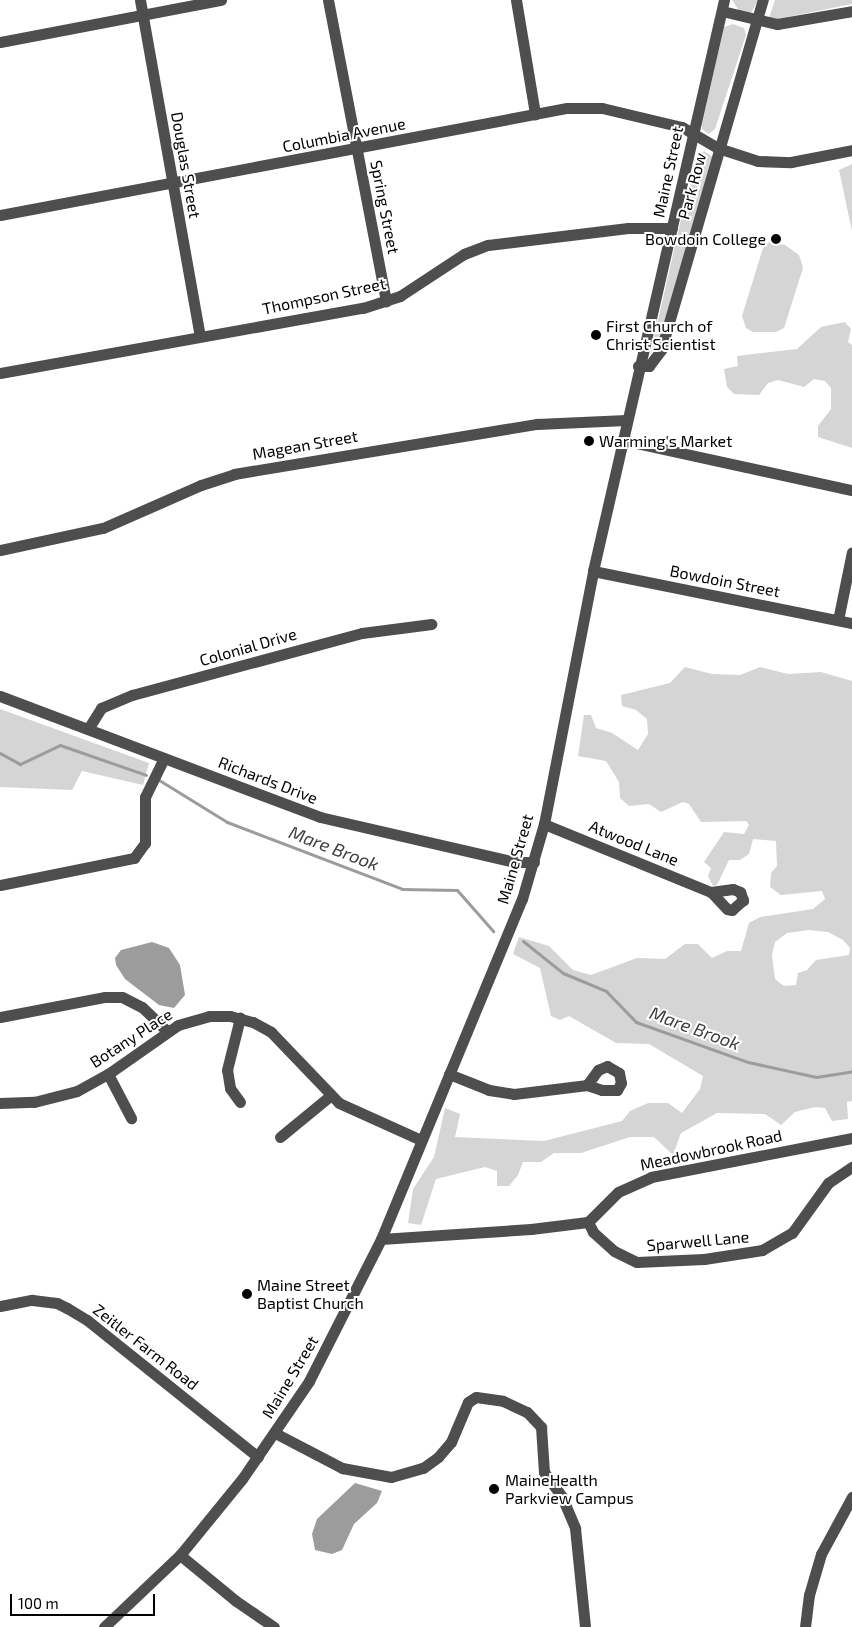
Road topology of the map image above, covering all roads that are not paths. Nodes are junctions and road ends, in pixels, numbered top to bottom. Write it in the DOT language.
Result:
graph roads {
  1 [pos="140,0"];
  2 [pos="221,0"];
  3 [pos="328,0"];
  4 [pos="516,0"];
  5 [pos="763,0"];
  6 [pos="723,6"];
  7 [pos="852,11"];
  8 [pos="142,16"];
  9 [pos="757,20"];
  10 [pos="0,42"];
  11 [pos="535,114"];
  12 [pos="693,133"];
  13 [pos="718,148"];
  14 [pos="357,149"];
  15 [pos="852,150"];
  16 [pos="173,184"];
  17 [pos="0,215"];
  18 [pos="672,228"];
  19 [pos="386,302"];
  20 [pos="200,336"];
  21 [pos="638,366"];
  22 [pos="0,373"];
  23 [pos="626,420"];
  24 [pos="622,440"];
  25 [pos="852,490"];
  26 [pos="0,550"];
  27 [pos="852,552"];
  28 [pos="592,571"];
  29 [pos="838,620"];
  30 [pos="852,623"];
  31 [pos="430,624"];
  32 [pos="0,696"];
  33 [pos="88,729"];
  34 [pos="164,758"];
  35 [pos="544,824"];
  36 [pos="534,862"];
  37 [pos="0,885"];
  38 [pos="711,892"];
  39 [pos="0,1017"];
  40 [pos="240,1018"];
  41 [pos="167,1031"];
  42 [pos="108,1074"];
  43 [pos="449,1074"];
  44 [pos="587,1085"];
  45 [pos="330,1096"];
  46 [pos="240,1102"];
  47 [pos="0,1103"];
  48 [pos="130,1118"];
  49 [pos="280,1137"];
  50 [pos="852,1138"];
  51 [pos="421,1140"];
  52 [pos="852,1167"];
  53 [pos="588,1222"];
  54 [pos="381,1239"];
  55 [pos="0,1306"];
  56 [pos="276,1433"];
  57 [pos="258,1457"];
  58 [pos="852,1497"];
  59 [pos="180,1555"];
  60 [pos="104,1627"];
  61 [pos="274,1627"];
  62 [pos="585,1627"];
  63 [pos="805,1627"];
  1 -- 8 [label="street, Douglas Street"];
  2 -- 8 [label="street"];
  3 -- 14 [label="street, Spring Street"];
  4 -- 11 [label="street"];
  5 -- 9 [label="street, Park Row"];
  6 -- 9 [label="street"];
  6 -- 12 [label="street, Maine Street"];
  7 -- 9 [label="street"];
  8 -- 10 [label="street"];
  8 -- 16 [label="street, Douglas Street"];
  9 -- 13 [label="street, Park Row"];
  11 -- 12 [label="street, Columbia Avenue"];
  11 -- 14 [label="street, Columbia Avenue"];
  12 -- 13 [label="street, Columbia Avenue"];
  12 -- 18 [label="street, Maine Street"];
  13 -- 15 [label="street, Columbia Avenue"];
  13 -- 21 [label="street, Park Row"];
  14 -- 16 [label="street, Columbia Avenue"];
  14 -- 19 [label="street, Spring Street"];
  16 -- 17 [label="street, Columbia Avenue"];
  16 -- 20 [label="street, Douglas Street"];
  18 -- 19 [label="street, Thompson Street"];
  18 -- 21 [label="street, Maine Street"];
  19 -- 20 [label="street, Thompson Street"];
  20 -- 22 [label="street, Thompson Street"];
  21 -- 23 [label="street, Maine Street"];
  23 -- 24 [label="street, Maine Street"];
  23 -- 26 [label="street, Magean Street"];
  24 -- 25 [label="street"];
  24 -- 28 [label="street, Maine Street"];
  27 -- 29 [label="street"];
  28 -- 29 [label="street, Bowdoin Street"];
  28 -- 35 [label="street, Maine Street"];
  29 -- 30 [label="street, Bowdoin Street"];
  31 -- 33 [label="street, Colonial Drive"];
  32 -- 33 [label="street, Richards Drive"];
  33 -- 34 [label="street, Richards Drive"];
  34 -- 36 [label="street, Richards Drive"];
  34 -- 37 [label="street"];
  35 -- 36 [label="street, Maine Street"];
  35 -- 38 [label="street, Atwood Lane"];
  36 -- 43 [label="street, Maine Street"];
  39 -- 41 [label="street"];
  40 -- 41 [label="street, Botany Place"];
  40 -- 45 [label="street, Botany Place"];
  40 -- 46 [label="street"];
  41 -- 42 [label="street, Botany Place"];
  42 -- 47 [label="street, Botany Place"];
  42 -- 48 [label="street"];
  43 -- 44 [label="street"];
  43 -- 51 [label="street, Maine Street"];
  45 -- 49 [label="street"];
  45 -- 51 [label="street, Botany Place"];
  50 -- 53 [label="street, Meadowbrook Road"];
  51 -- 54 [label="street, Maine Street"];
  52 -- 53 [label="street, Sparwell Lane"];
  53 -- 54 [label="street"];
  54 -- 56 [label="street, Maine Street"];
  55 -- 57 [label="street, Zeitler Farm Road"];
  56 -- 57 [label="street, Maine Street"];
  56 -- 62 [label="street"];
  57 -- 59 [label="street, Maine Street"];
  58 -- 63 [label="street"];
  59 -- 60 [label="street, Maine Street"];
  59 -- 61 [label="street"];
}
